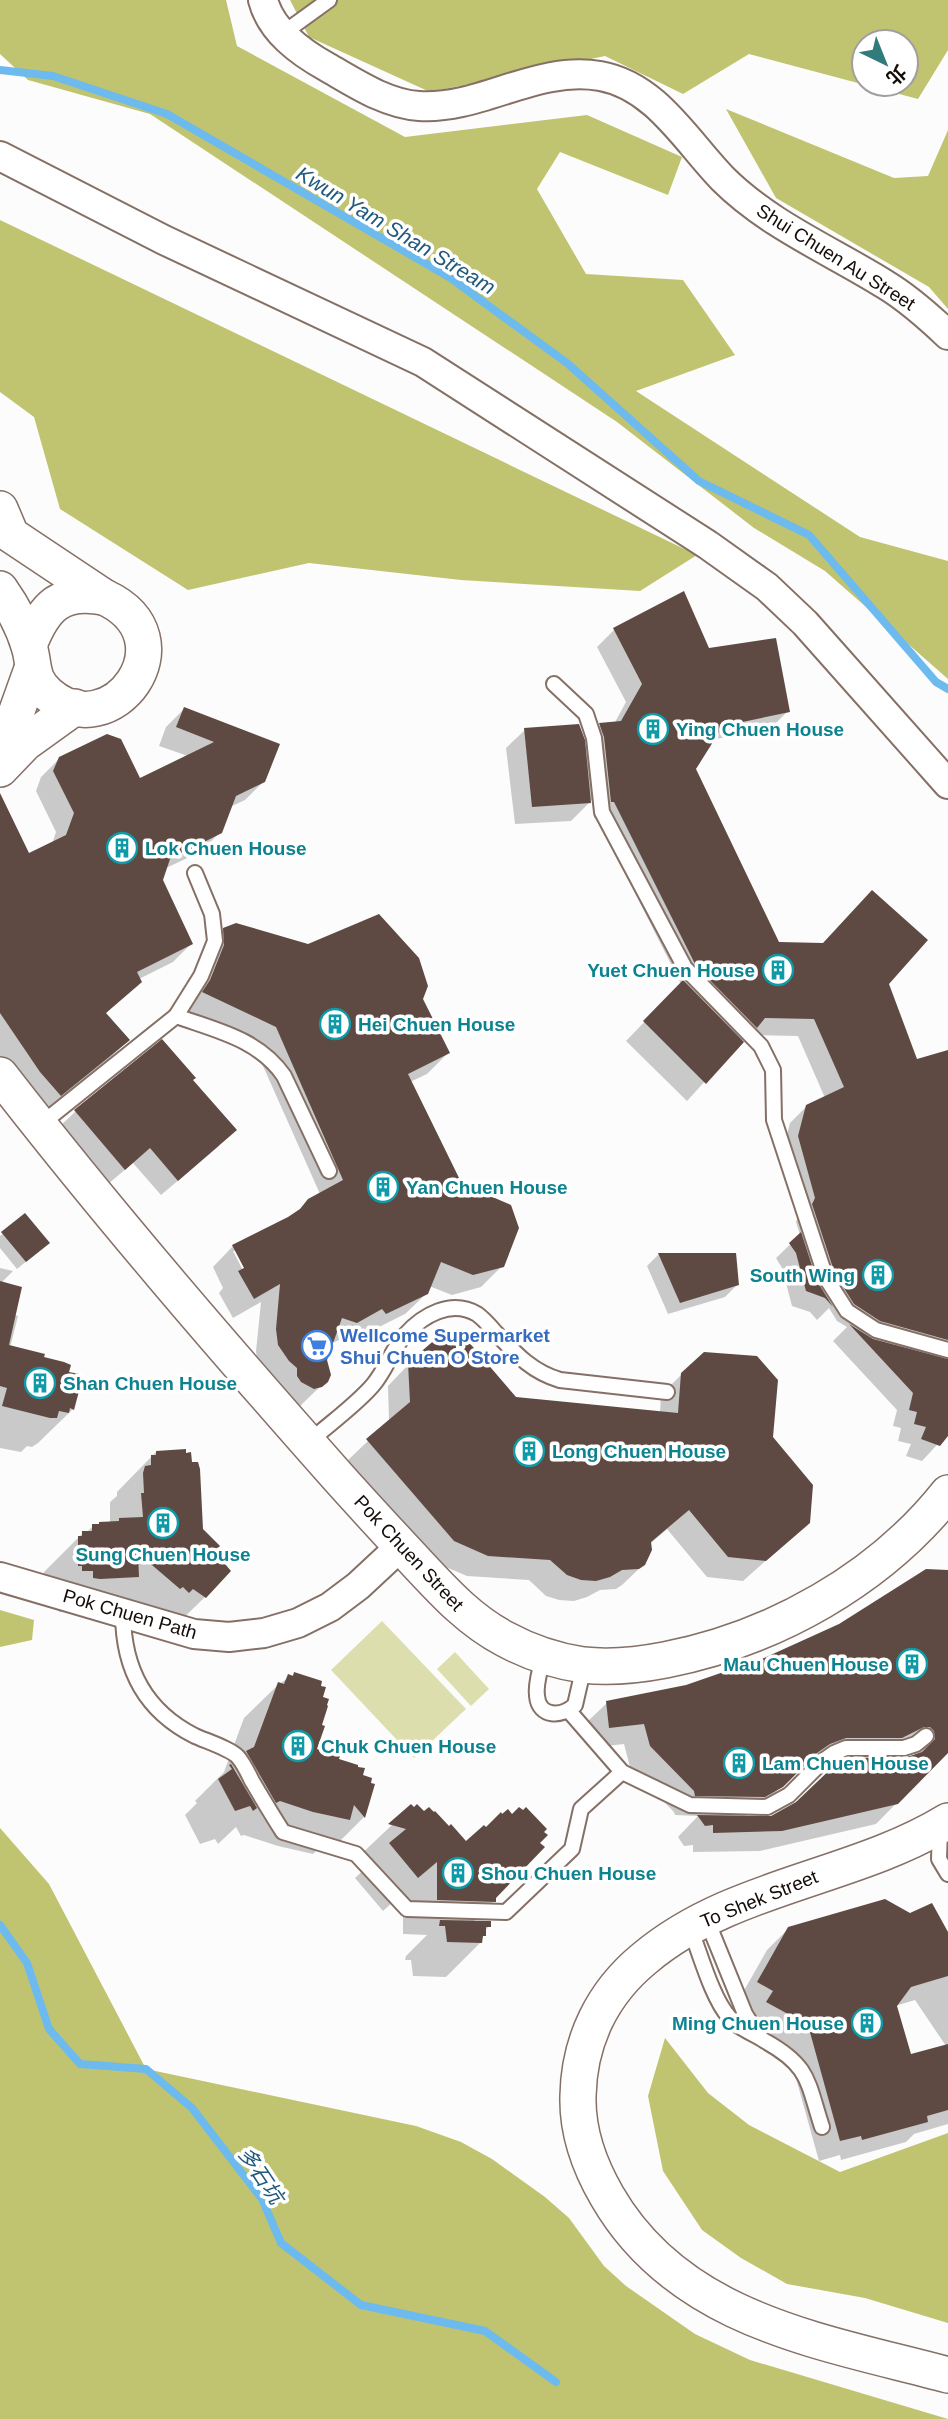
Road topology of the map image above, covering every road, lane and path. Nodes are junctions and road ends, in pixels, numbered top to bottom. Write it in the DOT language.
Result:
graph roads {
  1 [pos="263,0"];
  2 [pos="329,0"];
  3 [pos="282,34"];
  4 [pos="0,156"];
  5 [pos="948,335"];
  6 [pos="4,524"];
  7 [pos="0,589"];
  8 [pos="104,597"];
  9 [pos="30,657"];
  10 [pos="554,684"];
  11 [pos="75,707"];
  12 [pos="0,749"];
  13 [pos="0,769"];
  14 [pos="948,784"];
  15 [pos="195,873"];
  16 [pos="176,1016"];
  17 [pos="0,1075"];
  18 [pos="39,1126"];
  19 [pos="329,1171"];
  20 [pos="948,1350"];
  21 [pos="667,1392"];
  22 [pos="308,1443"];
  23 [pos="948,1493"];
  24 [pos="401,1546"];
  25 [pos="0,1577"];
  26 [pos="123,1613"];
  27 [pos="543,1655"];
  28 [pos="584,1665"];
  29 [pos="569,1711"];
  30 [pos="926,1736"];
  31 [pos="622,1772"];
  32 [pos="945,1826"];
  33 [pos="948,1874"];
  34 [pos="698,1922"];
  35 [pos="822,2127"];
  36 [pos="948,2375"];
  1 -- 3 [label="street, Shui Chuen Au Street"];
  2 -- 3 [label="lane"];
  3 -- 5 [label="street, Shui Chuen Au Street"];
  4 -- 14 [label="street"];
  6 -- 8 [label="street"];
  7 -- 9 [label="street"];
  8 -- 9 [label="street"];
  8 -- 11 [label="street"];
  9 -- 11 [label="street"];
  9 -- 12 [label="street"];
  10 -- 20 [label="lane"];
  11 -- 13 [label="street"];
  15 -- 16 [label="lane"];
  16 -- 18 [label="lane"];
  16 -- 19 [label="lane"];
  17 -- 18 [label="street, Pok Chuen Street"];
  18 -- 22 [label="street, Pok Chuen Street"];
  21 -- 22 [label="lane"];
  22 -- 24 [label="street, Pok Chuen Street"];
  23 -- 28 [label="street, Pok Chuen Street"];
  24 -- 26 [label="street, Pok Chuen Path"];
  24 -- 27 [label="street, Pok Chuen Street"];
  25 -- 26 [label="street, Pok Chuen Path"];
  26 -- 31 [label="lane"];
  27 -- 28 [label="street, Pok Chuen Street"];
  27 -- 29 [label="lane"];
  28 -- 29 [label="lane"];
  29 -- 31 [label="lane"];
  30 -- 31 [label="lane"];
  32 -- 33 [label="lane"];
  32 -- 34 [label="street, To Shek Street"];
  34 -- 35 [label="lane"];
  34 -- 36 [label="street, To Shek Street"];
}
